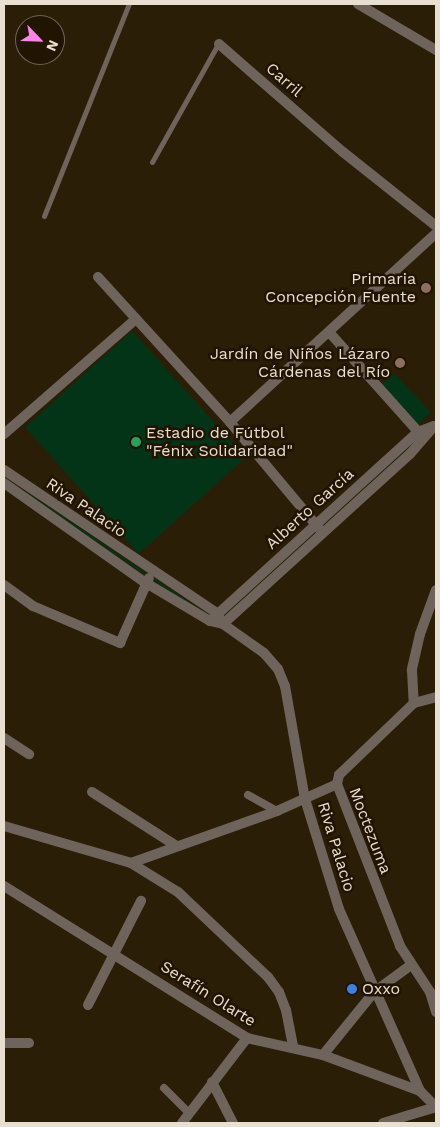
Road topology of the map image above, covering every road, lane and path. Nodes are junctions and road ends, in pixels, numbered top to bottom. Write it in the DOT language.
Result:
graph roads {
  1 [pos="128,4"];
  2 [pos="358,4"];
  3 [pos="218,44"];
  4 [pos="436,50"];
  5 [pos="152,162"];
  6 [pos="44,216"];
  7 [pos="436,226"];
  8 [pos="436,233"];
  9 [pos="98,277"];
  10 [pos="136,319"];
  11 [pos="329,332"];
  12 [pos="230,422"];
  13 [pos="435,425"];
  14 [pos="4,434"];
  15 [pos="421,436"];
  16 [pos="6,480"];
  17 [pos="319,528"];
  18 [pos="152,570"];
  19 [pos="146,583"];
  20 [pos="4,586"];
  21 [pos="436,590"];
  22 [pos="217,620"];
  23 [pos="436,697"];
  24 [pos="414,703"];
  25 [pos="4,738"];
  26 [pos="30,754"];
  27 [pos="337,784"];
  28 [pos="92,792"];
  29 [pos="248,795"];
  30 [pos="306,799"];
  31 [pos="277,811"];
  32 [pos="4,826"];
  33 [pos="175,845"];
  34 [pos="131,863"];
  35 [pos="4,886"];
  36 [pos="141,901"];
  37 [pos="116,954"];
  38 [pos="411,965"];
  39 [pos="374,992"];
  40 [pos="433,992"];
  41 [pos="88,1005"];
  42 [pos="436,1012"];
  43 [pos="247,1038"];
  44 [pos="4,1043"];
  45 [pos="29,1043"];
  46 [pos="292,1047"];
  47 [pos="323,1055"];
  48 [pos="212,1082"];
  49 [pos="164,1088"];
  50 [pos="420,1090"];
  51 [pos="436,1107"];
  52 [pos="189,1113"];
  53 [pos="182,1123"];
  54 [pos="233,1123"];
  55 [pos="383,1123"];
  1 -- 6 [label="lane"];
  2 -- 4 [label="street"];
  3 -- 5 [label="lane, Carril"];
  3 -- 7 [label="street, Carril"];
  8 -- 11 [label="street"];
  9 -- 10 [label="street"];
  10 -- 12 [label="street"];
  10 -- 14 [label="street"];
  11 -- 12 [label="street"];
  11 -- 15 [label="street"];
  12 -- 17 [label="street"];
  13 -- 15 [label="street, Alberto García"];
  15 -- 17 [label="street, Alberto García"];
  16 -- 18 [label="street, Riva Palacio"];
  16 -- 19 [label="street, Riva Palacio"];
  17 -- 22 [label="street, Alberto García"];
  18 -- 19 [label="street"];
  18 -- 22 [label="street, Riva Palacio"];
  19 -- 20 [label="street"];
  19 -- 22 [label="street, Riva Palacio"];
  21 -- 24 [label="street"];
  22 -- 30 [label="street, Riva Palacio"];
  23 -- 24 [label="street"];
  24 -- 27 [label="street, Moctezuma"];
  25 -- 26 [label="street"];
  27 -- 30 [label="street"];
  27 -- 38 [label="street, Moctezuma"];
  28 -- 33 [label="street"];
  29 -- 31 [label="street"];
  30 -- 31 [label="street"];
  30 -- 39 [label="street, Riva Palacio"];
  31 -- 33 [label="street"];
  32 -- 34 [label="street"];
  33 -- 34 [label="street"];
  34 -- 46 [label="street"];
  35 -- 37 [label="street, Serafín Olarte"];
  36 -- 37 [label="street"];
  37 -- 41 [label="street"];
  37 -- 43 [label="street, Serafín Olarte"];
  38 -- 39 [label="street"];
  38 -- 40 [label="street, Moctezuma"];
  39 -- 47 [label="street"];
  39 -- 50 [label="street, Riva Palacio"];
  40 -- 42 [label="street, Moctezuma"];
  43 -- 46 [label="street, Serafín Olarte"];
  43 -- 48 [label="street"];
  44 -- 45 [label="street"];
  46 -- 47 [label="street, Serafín Olarte"];
  47 -- 50 [label="street, Serafín Olarte"];
  48 -- 52 [label="street"];
  48 -- 54 [label="street"];
  49 -- 52 [label="street"];
  50 -- 51 [label="street, Serafín Olarte"];
  51 -- 55 [label="street"];
  52 -- 53 [label="street"];
}
